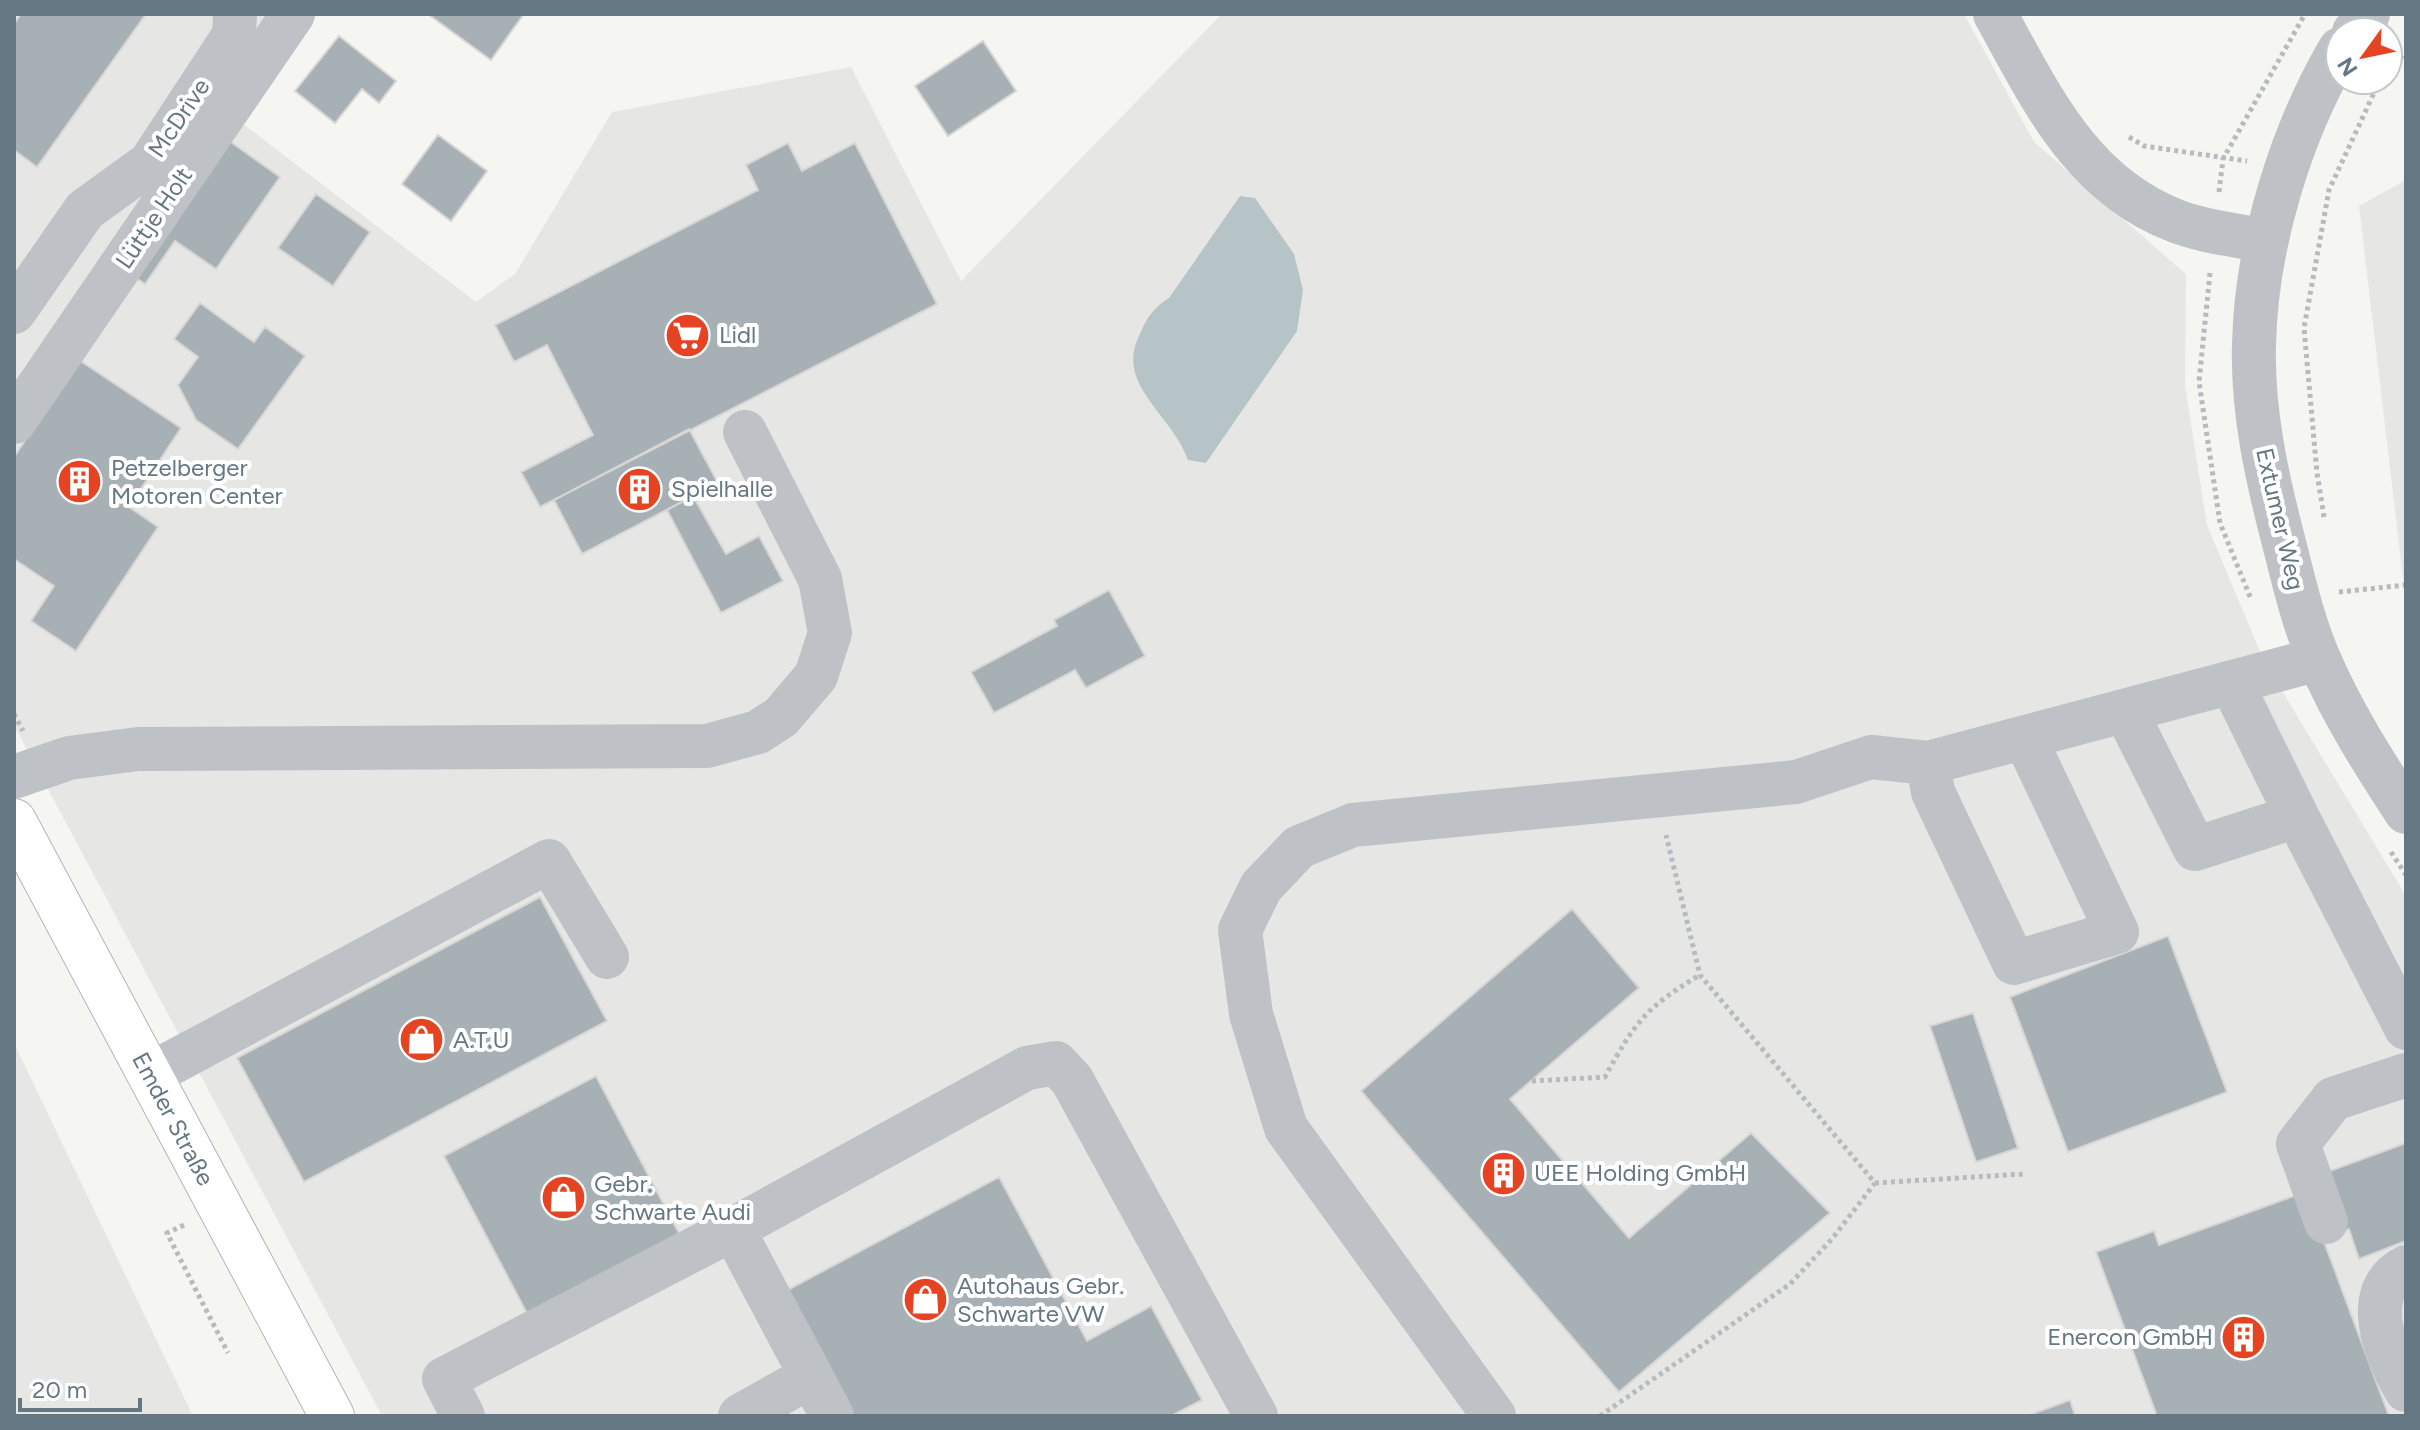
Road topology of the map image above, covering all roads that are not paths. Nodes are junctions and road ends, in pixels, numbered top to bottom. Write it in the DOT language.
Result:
graph roads {
  1 [pos="235,14"];
  2 [pos="293,14"];
  3 [pos="1995,14"];
  4 [pos="2324,84"];
  5 [pos="2266,241"];
  6 [pos="14,312"];
  7 [pos="14,422"];
  8 [pos="745,432"];
  9 [pos="2319,659"];
  10 [pos="2232,684"];
  11 [pos="2126,712"];
  12 [pos="2025,738"];
  13 [pos="1928,763"];
  14 [pos="14,777"];
  15 [pos="2406,812"];
  16 [pos="2297,816"];
  17 [pos="14,821"];
  18 [pos="607,957"];
  19 [pos="2406,1028"];
  20 [pos="149,1075"];
  21 [pos="2406,1075"];
  22 [pos="2326,1222"];
  23 [pos="733,1229"];
  24 [pos="2406,1267"];
  25 [pos="811,1376"];
  26 [pos="2406,1390"];
  27 [pos="332,1416"];
  28 [pos="463,1416"];
  29 [pos="740,1416"];
  30 [pos="832,1416"];
  31 [pos="1256,1416"];
  32 [pos="1494,1416"];
  1 -- 6 [label="street, McDrive"];
  2 -- 7 [label="street, Lüttje Holt"];
  3 -- 5 [label="street"];
  4 -- 5 [label="street, Extumer Weg"];
  5 -- 9 [label="street, Extumer Weg"];
  8 -- 14 [label="street"];
  9 -- 10 [label="street"];
  9 -- 15 [label="street, Extumer Weg"];
  10 -- 11 [label="street"];
  10 -- 16 [label="street"];
  11 -- 12 [label="street"];
  11 -- 16 [label="street"];
  12 -- 13 [label="street"];
  12 -- 13 [label="street"];
  13 -- 32 [label="street"];
  16 -- 19 [label="street"];
  17 -- 20 [label="main road, Emder Straße"];
  18 -- 20 [label="street"];
  20 -- 27 [label="main road, Emder Straße"];
  21 -- 22 [label="street"];
  23 -- 25 [label="street"];
  23 -- 28 [label="street"];
  23 -- 31 [label="street"];
  24 -- 26 [label="street"];
  25 -- 29 [label="street"];
  25 -- 30 [label="street"];
}
